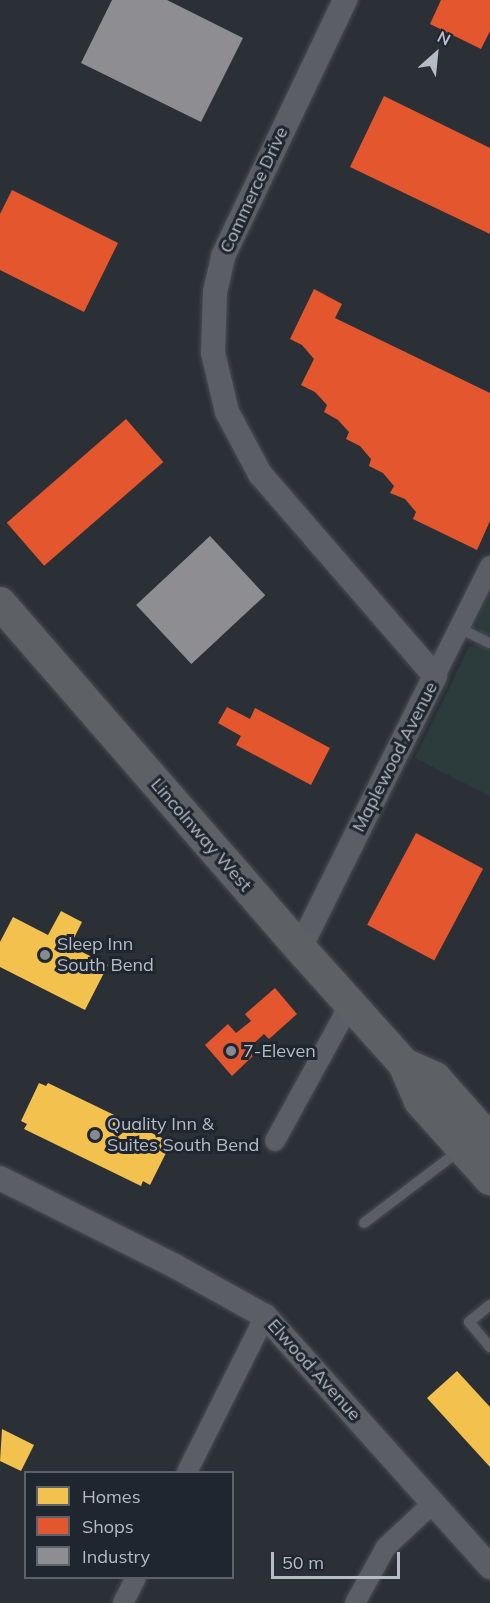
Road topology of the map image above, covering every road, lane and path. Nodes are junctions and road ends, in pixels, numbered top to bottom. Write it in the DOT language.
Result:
graph roads {
  1 [pos="345,0"];
  2 [pos="490,566"];
  3 [pos="0,603"];
  4 [pos="459,628"];
  5 [pos="490,643"];
  6 [pos="435,676"];
  7 [pos="300,948"];
  8 [pos="350,1004"];
  9 [pos="275,1141"];
  10 [pos="476,1144"];
  11 [pos="489,1173"];
  12 [pos="0,1178"];
  13 [pos="364,1223"];
  14 [pos="490,1305"];
  15 [pos="265,1316"];
  16 [pos="490,1347"];
  17 [pos="188,1471"];
  18 [pos="432,1504"];
  19 [pos="490,1567"];
  20 [pos="135,1579"];
  21 [pos="123,1603"];
  22 [pos="355,1603"];
  1 -- 6 [label="street, Commerce Drive"];
  2 -- 4 [label="street, Maplewood Avenue"];
  3 -- 7 [label="main road, Lincolnway West"];
  4 -- 5 [label="lane"];
  4 -- 6 [label="street, Maplewood Avenue"];
  6 -- 7 [label="street, Maplewood Avenue"];
  7 -- 8 [label="main road, Lincolnway West"];
  8 -- 9 [label="street"];
  8 -- 10 [label="main road, Lincolnway West"];
  10 -- 11 [label="main road, Lincolnway West"];
  10 -- 13 [label="lane"];
  12 -- 15 [label="street, Elwood Avenue"];
  14 -- 16 [label="lane"];
  15 -- 17 [label="street"];
  15 -- 18 [label="street, Elwood Avenue"];
  18 -- 19 [label="street, Elwood Avenue"];
  18 -- 22 [label="street"];
  20 -- 21 [label="street"];
}
